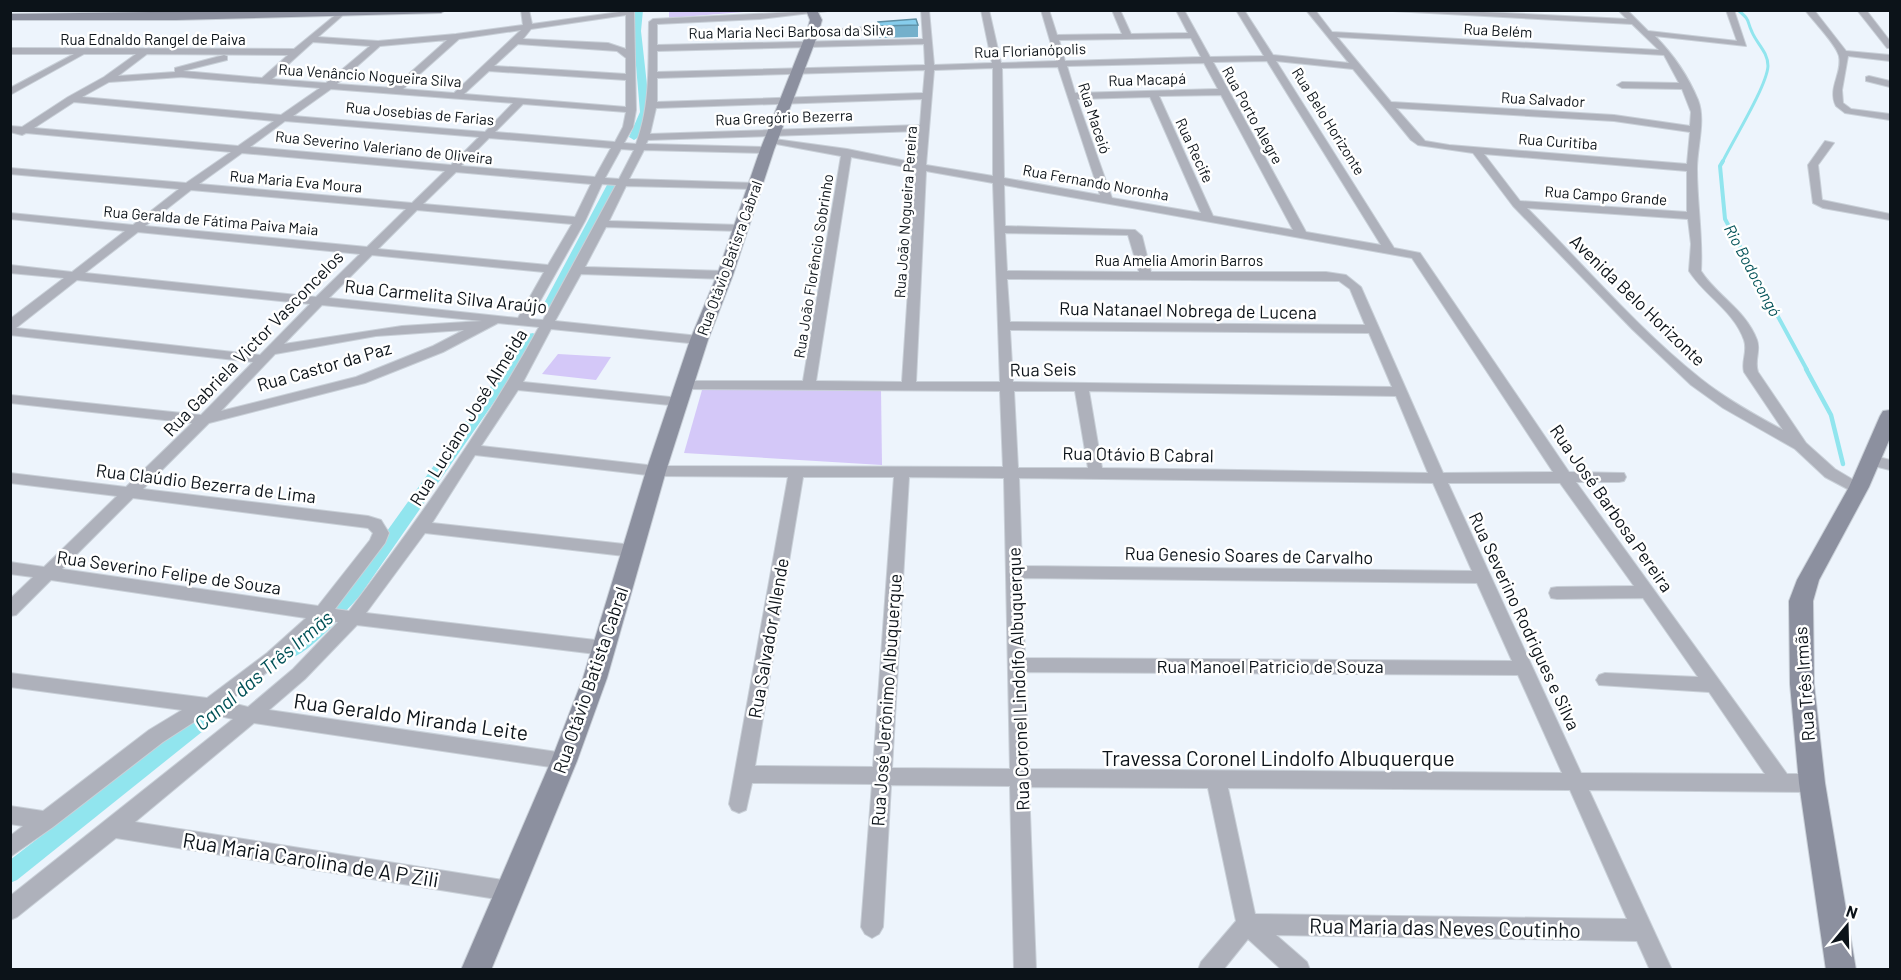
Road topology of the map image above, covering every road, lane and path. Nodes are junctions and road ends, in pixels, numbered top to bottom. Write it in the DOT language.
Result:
graph roads {
  1 [pos="207,10"];
  2 [pos="441,10"];
  3 [pos="525,10"];
  4 [pos="832,10"];
  5 [pos="925,10"];
  6 [pos="985,10"];
  7 [pos="1045,10"];
  8 [pos="1116,10"];
  9 [pos="1180,10"];
  10 [pos="1240,10"];
  11 [pos="1310,10"];
  12 [pos="1378,10"];
  13 [pos="1622,10"];
  14 [pos="1730,10"];
  15 [pos="1809,10"];
  16 [pos="1861,10"];
  17 [pos="630,11"];
  18 [pos="811,11"];
  19 [pos="311,13"];
  20 [pos="141,14"];
  21 [pos="339,14"];
  22 [pos="759,14"];
  23 [pos="10,17"];
  24 [pos="1633,22"];
  25 [pos="926,25"];
  26 [pos="915,26"];
  27 [pos="528,27"];
  28 [pos="903,27"];
  29 [pos="1647,33"];
  30 [pos="1328,34"];
  31 [pos="1194,35"];
  32 [pos="456,37"];
  33 [pos="1128,37"];
  34 [pos="1886,37"];
  35 [pos="1054,38"];
  36 [pos="312,39"];
  37 [pos="811,39"];
  38 [pos="516,41"];
  39 [pos="928,41"];
  40 [pos="378,44"];
  41 [pos="1890,46"];
  42 [pos="654,48"];
  43 [pos="10,51"];
  44 [pos="22,51"];
  45 [pos="295,52"];
  46 [pos="83,53"];
  47 [pos="143,53"];
  48 [pos="242,53"];
  49 [pos="1667,53"];
  50 [pos="1844,56"];
  51 [pos="10,57"];
  52 [pos="630,57"];
  53 [pos="1272,58"];
  54 [pos="1890,58"];
  55 [pos="133,60"];
  56 [pos="1206,60"];
  57 [pos="1062,64"];
  58 [pos="997,66"];
  59 [pos="1354,66"];
  60 [pos="930,67"];
  61 [pos="487,68"];
  62 [pos="1890,68"];
  63 [pos="500,69"];
  64 [pos="797,70"];
  65 [pos="178,72"];
  66 [pos="653,75"];
  67 [pos="629,77"];
  68 [pos="107,79"];
  69 [pos="1869,79"];
  70 [pos="263,82"];
  71 [pos="1890,84"];
  72 [pos="1622,85"];
  73 [pos="1686,86"];
  74 [pos="327,87"];
  75 [pos="10,92"];
  76 [pos="394,92"];
  77 [pos="1223,92"];
  78 [pos="1153,93"];
  79 [pos="456,96"];
  80 [pos="929,96"];
  81 [pos="1071,96"];
  82 [pos="468,97"];
  83 [pos="71,99"];
  84 [pos="521,101"];
  85 [pos="786,101"];
  86 [pos="652,105"];
  87 [pos="1389,105"];
  88 [pos="631,110"];
  89 [pos="287,117"];
  90 [pos="1890,117"];
  91 [pos="925,128"];
  92 [pos="10,129"];
  93 [pos="25,130"];
  94 [pos="1695,130"];
  95 [pos="488,134"];
  96 [pos="10,138"];
  97 [pos="771,141"];
  98 [pos="643,142"];
  99 [pos="1829,143"];
  100 [pos="620,144"];
  101 [pos="244,148"];
  102 [pos="1476,150"];
  103 [pos="847,153"];
  104 [pos="921,166"];
  105 [pos="1692,168"];
  106 [pos="450,169"];
  107 [pos="10,171"];
  108 [pos="999,180"];
  109 [pos="598,181"];
  110 [pos="622,183"];
  111 [pos="755,186"];
  112 [pos="188,187"];
  113 [pos="1107,199"];
  114 [pos="1517,204"];
  115 [pos="414,207"];
  116 [pos="10,216"];
  117 [pos="1693,216"];
  118 [pos="1209,218"];
  119 [pos="1890,218"];
  120 [pos="579,221"];
  121 [pos="602,224"];
  122 [pos="136,228"];
  123 [pos="740,228"];
  124 [pos="999,230"];
  125 [pos="1301,234"];
  126 [pos="369,250"];
  127 [pos="1390,250"];
  128 [pos="1416,255"];
  129 [pos="10,269"];
  130 [pos="551,269"];
  131 [pos="576,270"];
  132 [pos="725,275"];
  133 [pos="1001,275"];
  134 [pos="1146,275"];
  135 [pos="75,277"];
  136 [pos="1354,287"];
  137 [pos="319,301"];
  138 [pos="498,318"];
  139 [pos="522,321"];
  140 [pos="548,324"];
  141 [pos="10,326"];
  142 [pos="1003,326"];
  143 [pos="483,327"];
  144 [pos="1373,329"];
  145 [pos="10,332"];
  146 [pos="699,340"];
  147 [pos="266,355"];
  148 [pos="514,385"];
  149 [pos="809,385"];
  150 [pos="909,386"];
  151 [pos="1081,387"];
  152 [pos="1007,388"];
  153 [pos="1401,392"];
  154 [pos="683,393"];
  155 [pos="10,399"];
  156 [pos="1890,416"];
  157 [pos="204,420"];
  158 [pos="1801,446"];
  159 [pos="472,450"];
  160 [pos="656,471"];
  161 [pos="796,473"];
  162 [pos="1011,473"];
  163 [pos="1096,473"];
  164 [pos="902,474"];
  165 [pos="1869,475"];
  166 [pos="1619,477"];
  167 [pos="10,478"];
  168 [pos="1438,478"];
  169 [pos="1565,478"];
  170 [pos="129,493"];
  171 [pos="421,527"];
  172 [pos="633,551"];
  173 [pos="10,568"];
  174 [pos="1014,572"];
  175 [pos="46,574"];
  176 [pos="1483,577"];
  177 [pos="1648,592"];
  178 [pos="1557,593"];
  179 [pos="10,610"];
  180 [pos="323,613"];
  181 [pos="352,618"];
  182 [pos="604,648"];
  183 [pos="1016,665"];
  184 [pos="1525,668"];
  185 [pos="10,680"];
  186 [pos="1605,680"];
  187 [pos="1714,685"];
  188 [pos="210,706"];
  189 [pos="251,715"];
  190 [pos="564,761"];
  191 [pos="744,774"];
  192 [pos="881,776"];
  193 [pos="1021,778"];
  194 [pos="1216,779"];
  195 [pos="1577,782"];
  196 [pos="1781,782"];
  197 [pos="1812,783"];
  198 [pos="739,804"];
  199 [pos="10,815"];
  200 [pos="46,821"];
  201 [pos="113,828"];
  202 [pos="10,848"];
  203 [pos="509,891"];
  204 [pos="10,910"];
  205 [pos="1247,924"];
  206 [pos="872,927"];
  207 [pos="1643,930"];
  208 [pos="476,969"];
  209 [pos="1025,969"];
  210 [pos="1209,969"];
  211 [pos="1299,969"];
  212 [pos="1661,969"];
  213 [pos="1841,969"];
  1 -- 20 [label="street"];
  2 -- 21 [label="street"];
  3 -- 27 [label="street"];
  4 -- 18 [label="street"];
  5 -- 25 [label="street, Rua João Nogueira Pereira"];
  6 -- 58 [label="street, Rua Coronel Lindolfo Albuquerque"];
  7 -- 35 [label="street, Rua Maceió"];
  8 -- 33 [label="street"];
  9 -- 31 [label="street, Rua Porto Alegre"];
  10 -- 53 [label="street, Rua Belo Horizonte"];
  11 -- 30 [label="street"];
  12 -- 24 [label="street"];
  13 -- 24 [label="street"];
  14 -- 29 [label="street"];
  15 -- 50 [label="street"];
  16 -- 34 [label="street"];
  17 -- 27 [label="street"];
  17 -- 52 [label="street, Rua Luciano José Almeida"];
  18 -- 22 [label="street"];
  18 -- 37 [label="street"];
  19 -- 20 [label="street"];
  19 -- 21 [label="street"];
  20 -- 23 [label="street"];
  21 -- 36 [label="street"];
  22 -- 42 [label="street, Rua Luciano José Almeida"];
  24 -- 29 [label="street"];
  25 -- 26 [label="street, Rua Maria Neci Barbosa da Silva"];
  25 -- 39 [label="street, Rua João Nogueira Pereira"];
  27 -- 32 [label="street"];
  27 -- 38 [label="street"];
  28 -- 37 [label="street, Rua Maria Neci Barbosa da Silva"];
  29 -- 49 [label="street"];
  30 -- 49 [label="street, Rua Belém"];
  30 -- 59 [label="street"];
  31 -- 33 [label="street"];
  31 -- 56 [label="street, Rua Porto Alegre"];
  32 -- 40 [label="street"];
  32 -- 76 [label="street"];
  33 -- 35 [label="street"];
  34 -- 41 [label="street"];
  35 -- 57 [label="street, Rua Maceió"];
  36 -- 40 [label="street"];
  36 -- 45 [label="street"];
  37 -- 39 [label="street, Rua Maria Neci Barbosa da Silva"];
  37 -- 42 [label="street, Rua Maria Neci Barbosa da Silva"];
  37 -- 64 [label="street"];
  38 -- 52 [label="street"];
  38 -- 61 [label="street"];
  39 -- 60 [label="street, Rua João Nogueira Pereira"];
  40 -- 74 [label="street"];
  42 -- 66 [label="street, Rua Luciano José Almeida"];
  43 -- 44 [label="street, Rua Ednaldo Rangel de Paiva"];
  44 -- 46 [label="street, Rua Ednaldo Rangel de Paiva"];
  44 -- 51 [label="street"];
  45 -- 48 [label="street, Rua Ednaldo Rangel de Paiva"];
  45 -- 70 [label="street"];
  46 -- 47 [label="street, Rua Ednaldo Rangel de Paiva"];
  46 -- 75 [label="street"];
  47 -- 48 [label="street, Rua Ednaldo Rangel de Paiva"];
  47 -- 55 [label="street"];
  48 -- 65 [label="street"];
  49 -- 73 [label="street"];
  50 -- 54 [label="street"];
  50 -- 62 [label="street"];
  50 -- 90 [label="street"];
  52 -- 67 [label="street, Rua Luciano José Almeida"];
  53 -- 56 [label="street, Rua Florianópolis"];
  53 -- 59 [label="street, Rua Florianópolis"];
  53 -- 127 [label="street, Rua Belo Horizonte"];
  55 -- 65 [label="street"];
  55 -- 68 [label="street"];
  56 -- 57 [label="street, Rua Florianópolis"];
  56 -- 77 [label="street, Rua Porto Alegre"];
  57 -- 58 [label="street, Rua Florianópolis"];
  57 -- 81 [label="street, Rua Maceió"];
  58 -- 60 [label="street, Rua Florianópolis"];
  58 -- 108 [label="street, Rua Coronel Lindolfo Albuquerque"];
  59 -- 87 [label="street"];
  60 -- 64 [label="street, Rua Florianópolis"];
  60 -- 80 [label="street, Rua João Nogueira Pereira"];
  61 -- 63 [label="street"];
  61 -- 79 [label="street"];
  63 -- 67 [label="street"];
  63 -- 82 [label="street"];
  64 -- 66 [label="street, Rua Florianópolis"];
  64 -- 85 [label="street"];
  65 -- 68 [label="street, Rua Venâncio Nogueira Silva"];
  65 -- 70 [label="street, Rua Venâncio Nogueira Silva"];
  66 -- 86 [label="street, Rua Luciano José Almeida"];
  67 -- 88 [label="street, Rua Luciano José Almeida"];
  68 -- 83 [label="street"];
  69 -- 71 [label="street"];
  70 -- 74 [label="street, Rua Venâncio Nogueira Silva"];
  72 -- 73 [label="street"];
  73 -- 94 [label="street"];
  74 -- 76 [label="street, Rua Venâncio Nogueira Silva"];
  74 -- 89 [label="street"];
  76 -- 79 [label="street, Rua Venâncio Nogueira Silva"];
  77 -- 78 [label="street, Rua Macapá"];
  77 -- 125 [label="street, Rua Porto Alegre"];
  78 -- 81 [label="street, Rua Macapá"];
  78 -- 118 [label="street, Rua Recife"];
  79 -- 82 [label="street, Rua Venâncio Nogueira Silva"];
  80 -- 85 [label="street"];
  80 -- 91 [label="street, Rua João Nogueira Pereira"];
  81 -- 113 [label="street, Rua Maceió"];
  82 -- 84 [label="street, Rua Venâncio Nogueira Silva"];
  83 -- 89 [label="street, Rua Josebias de Farias"];
  83 -- 93 [label="street"];
  84 -- 88 [label="street, Rua Venâncio Nogueira Silva"];
  84 -- 95 [label="street, Rua Gabriela Victor Vasconcelos"];
  85 -- 86 [label="street"];
  85 -- 97 [label="street"];
  86 -- 98 [label="street, Rua Luciano José Almeida"];
  87 -- 94 [label="street, Rua Salvador"];
  87 -- 102 [label="street, Rua Curitiba"];
  88 -- 100 [label="street, Rua Luciano José Almeida"];
  89 -- 95 [label="street, Rua Josebias de Farias"];
  89 -- 101 [label="street"];
  91 -- 97 [label="street, Rua Gregório Bezerra"];
  91 -- 104 [label="street, Rua João Nogueira Pereira"];
  92 -- 93 [label="street, Rua Severino Valeriano de Oliveira"];
  93 -- 96 [label="street"];
  93 -- 101 [label="street, Rua Severino Valeriano de Oliveira"];
  94 -- 105 [label="street"];
  95 -- 100 [label="street, Rua Josebias de Farias"];
  95 -- 106 [label="street, Rua Gabriela Victor Vasconcelos"];
  97 -- 98 [label="street, Rua Josebias de Farias"];
  97 -- 98 [label="street, Rua Gregório Bezerra"];
  97 -- 103 [label="street, Rua Fernando Noronha"];
  97 -- 111 [label="street, Rua Otávio Batisra Cabral"];
  98 -- 100 [label="street, Rua Josebias de Farias"];
  98 -- 110 [label="street, Rua Luciano José Almeida"];
  99 -- 119 [label="street"];
  100 -- 109 [label="street, Rua Luciano José Almeida"];
  101 -- 106 [label="street, Rua Severino Valeriano de Oliveira"];
  101 -- 112 [label="street"];
  102 -- 105 [label="street, Rua Curitiba"];
  102 -- 114 [label="street, Avenida Belo Horizonte"];
  103 -- 104 [label="street, Rua Fernando Noronha"];
  103 -- 149 [label="street, Rua João Florêncio Sobrinho"];
  104 -- 108 [label="street, Rua Fernando Noronha"];
  104 -- 150 [label="street, Rua João Nogueira Pereira"];
  105 -- 117 [label="street"];
  106 -- 109 [label="street, Rua Severino Valeriano de Oliveira"];
  106 -- 115 [label="street, Rua Gabriela Victor Vasconcelos"];
  107 -- 112 [label="street, Rua Maria Eva Moura"];
  108 -- 113 [label="street, Rua Fernando Noronha"];
  108 -- 124 [label="street, Rua Coronel Lindolfo Albuquerque"];
  109 -- 110 [label="street, Rua Severino Valeriano de Oliveira"];
  109 -- 120 [label="street, Rua Luciano José Almeida"];
  110 -- 111 [label="street, Rua Severino Valeriano de Oliveira"];
  110 -- 121 [label="street, Rua Luciano José Almeida"];
  111 -- 123 [label="street, Rua Otávio Batisra Cabral"];
  112 -- 115 [label="street, Rua Maria Eva Moura"];
  112 -- 122 [label="street"];
  113 -- 118 [label="street, Rua Fernando Noronha"];
  114 -- 117 [label="street, Rua Campo Grande"];
  114 -- 158 [label="street, Avenida Belo Horizonte"];
  115 -- 120 [label="street, Rua Maria Eva Moura"];
  115 -- 126 [label="street, Rua Gabriela Victor Vasconcelos"];
  116 -- 122 [label="street, Rua Geralda de Fátima Paiva Maia"];
  117 -- 158 [label="street"];
  118 -- 125 [label="street, Rua Fernando Noronha"];
  120 -- 130 [label="street, Rua Luciano José Almeida"];
  121 -- 123 [label="street"];
  121 -- 131 [label="street, Rua Luciano José Almeida"];
  122 -- 126 [label="street, Rua Geralda de Fátima Paiva Maia"];
  122 -- 135 [label="street"];
  123 -- 132 [label="street, Rua Otávio Batisra Cabral"];
  124 -- 133 [label="street, Rua Coronel Lindolfo Albuquerque"];
  124 -- 134 [label="street"];
  125 -- 127 [label="street, Rua Fernando Noronha"];
  126 -- 130 [label="street, Rua Geralda de Fátima Paiva Maia"];
  126 -- 137 [label="street, Rua Gabriela Victor Vasconcelos"];
  127 -- 128 [label="street, Rua Fernando Noronha"];
  128 -- 169 [label="street, Rua José Barbosa Pereira"];
  129 -- 135 [label="street, Rua Carmelita Silva Araújo"];
  130 -- 139 [label="street, Rua Luciano José Almeida"];
  131 -- 132 [label="street"];
  131 -- 140 [label="street, Rua Luciano José Almeida"];
  132 -- 146 [label="street, Rua Otávio Batisra Cabral"];
  133 -- 134 [label="street, Rua Amelia Amorin Barros"];
  133 -- 142 [label="street, Rua Coronel Lindolfo Albuquerque"];
  134 -- 136 [label="street, Rua Amelia Amorin Barros"];
  135 -- 137 [label="street, Rua Carmelita Silva Araújo"];
  135 -- 141 [label="street"];
  136 -- 144 [label="street, Rua Severino Rodrigues e Silva"];
  137 -- 138 [label="street, Rua Carmelita Silva Araújo"];
  137 -- 147 [label="street, Rua Gabriela Victor Vasconcelos"];
  138 -- 139 [label="street, Rua Carmelita Silva Araújo"];
  138 -- 143 [label="street, Rua Castor da Paz"];
  139 -- 140 [label="street, Rua Carmelita Silva Araújo"];
  140 -- 146 [label="street, Rua Carmelita Silva Araújo"];
  140 -- 148 [label="street, Rua Luciano José Almeida"];
  142 -- 144 [label="street, Rua Natanael Nobrega de Lucena"];
  142 -- 152 [label="street, Rua Coronel Lindolfo Albuquerque"];
  143 -- 147 [label="street"];
  143 -- 157 [label="street, Rua Castor da Paz"];
  144 -- 153 [label="street, Rua Severino Rodrigues e Silva"];
  145 -- 147 [label="street"];
  146 -- 154 [label="street, Rua Otávio Batisra Cabral"];
  147 -- 157 [label="street, Rua Gabriela Victor Vasconcelos"];
  148 -- 154 [label="street, Rua Seis"];
  148 -- 159 [label="street, Rua Luciano José Almeida"];
  149 -- 150 [label="street, Rua Seis"];
  149 -- 154 [label="street, Rua Seis"];
  150 -- 152 [label="street, Rua Seis"];
  151 -- 152 [label="street, Rua Seis"];
  151 -- 153 [label="street, Rua Seis"];
  151 -- 163 [label="street"];
  152 -- 162 [label="street, Rua Coronel Lindolfo Albuquerque"];
  153 -- 168 [label="street, Rua Severino Rodrigues e Silva"];
  154 -- 160 [label="street, Rua Otávio Batista Cabral"];
  155 -- 157 [label="street, Rua Castor da Paz"];
  156 -- 165 [label="street, Rua Três Irmãs"];
  157 -- 170 [label="street, Rua Gabriela Victor Vasconcelos"];
  158 -- 165 [label="street"];
  159 -- 160 [label="street"];
  159 -- 171 [label="street, Rua Luciano José Almeida"];
  160 -- 161 [label="street, Rua Otávio B Cabral"];
  160 -- 172 [label="street, Rua Otávio Batista Cabral"];
  161 -- 164 [label="street, Rua Otávio B Cabral"];
  161 -- 191 [label="street, Rua Salvador Allende"];
  162 -- 163 [label="street, Rua Otávio B Cabral"];
  162 -- 164 [label="street, Rua Otávio B Cabral"];
  162 -- 174 [label="street, Rua Coronel Lindolfo Albuquerque"];
  163 -- 168 [label="street, Rua Otávio B Cabral"];
  164 -- 192 [label="street, Rua José Jerônimo Albuquerque"];
  165 -- 197 [label="street, Rua Três Irmãs"];
  166 -- 169 [label="street, Rua Otávio B Cabral"];
  167 -- 170 [label="street, Rua Claúdio Bezerra de Lima"];
  168 -- 169 [label="street, Rua Otávio B Cabral"];
  168 -- 176 [label="street, Rua Severino Rodrigues e Silva"];
  169 -- 177 [label="street, Rua José Barbosa Pereira"];
  170 -- 175 [label="street, Rua Gabriela Victor Vasconcelos"];
  170 -- 180 [label="street, Rua Claúdio Bezerra de Lima"];
  171 -- 172 [label="street"];
  171 -- 181 [label="street, Rua Luciano José Almeida"];
  172 -- 182 [label="street, Rua Otávio Batista Cabral"];
  173 -- 175 [label="street, Rua Severino Felipe de Souza"];
  174 -- 176 [label="street, Rua Genesio Soares de Carvalho"];
  174 -- 183 [label="street, Rua Coronel Lindolfo Albuquerque"];
  175 -- 179 [label="street, Rua Gabriela Victor Vasconcelos"];
  175 -- 180 [label="street, Rua Severino Felipe de Souza"];
  176 -- 184 [label="street, Rua Severino Rodrigues e Silva"];
  177 -- 178 [label="street"];
  177 -- 187 [label="street, Rua José Barbosa Pereira"];
  180 -- 181 [label="street, Rua Severino Felipe de Souza"];
  180 -- 188 [label="street"];
  181 -- 182 [label="street"];
  181 -- 189 [label="street, Rua Luciano José Almeida"];
  182 -- 190 [label="street, Rua Otávio Batista Cabral"];
  183 -- 184 [label="street, Rua Manoel Patricio de Souza"];
  183 -- 193 [label="street, Rua Coronel Lindolfo Albuquerque"];
  184 -- 195 [label="street, Rua Severino Rodrigues e Silva"];
  185 -- 188 [label="street, Rua Geraldo Miranda Leite"];
  186 -- 187 [label="street"];
  187 -- 196 [label="street, Rua José Barbosa Pereira"];
  188 -- 189 [label="street, Rua Geraldo Miranda Leite"];
  188 -- 200 [label="street"];
  189 -- 190 [label="street, Rua Geraldo Miranda Leite"];
  189 -- 201 [label="street, Rua Luciano José Almeida"];
  190 -- 203 [label="street, Rua Otávio Batista Cabral"];
  191 -- 192 [label="street, Travessa Coronel Lindolfo Albuquerque"];
  191 -- 198 [label="street, Rua Salvador Allende"];
  192 -- 193 [label="street, Travessa Coronel Lindolfo Albuquerque"];
  192 -- 206 [label="street, Rua José Jerônimo Albuquerque"];
  193 -- 194 [label="street, Travessa Coronel Lindolfo Albuquerque"];
  193 -- 209 [label="street, Rua Coronel Lindolfo Albuquerque"];
  194 -- 195 [label="street, Travessa Coronel Lindolfo Albuquerque"];
  194 -- 205 [label="street"];
  195 -- 196 [label="street, Travessa Coronel Lindolfo Albuquerque"];
  195 -- 207 [label="street, Rua Severino Rodrigues e Silva"];
  196 -- 197 [label="street, Travessa Coronel Lindolfo Albuquerque"];
  197 -- 213 [label="street, Rua Três Irmãs"];
  199 -- 200 [label="street"];
  200 -- 202 [label="street"];
  201 -- 203 [label="street, Rua Maria Carolina de A P Zili"];
  201 -- 204 [label="street, Rua Luciano José Almeida"];
  203 -- 208 [label="street, Rua Otávio Batista Cabral"];
  205 -- 207 [label="street, Rua Maria das Neves Coutinho"];
  205 -- 210 [label="street"];
  205 -- 211 [label="street"];
  207 -- 212 [label="street, Rua Severino Rodrigues e Silva"];
}
